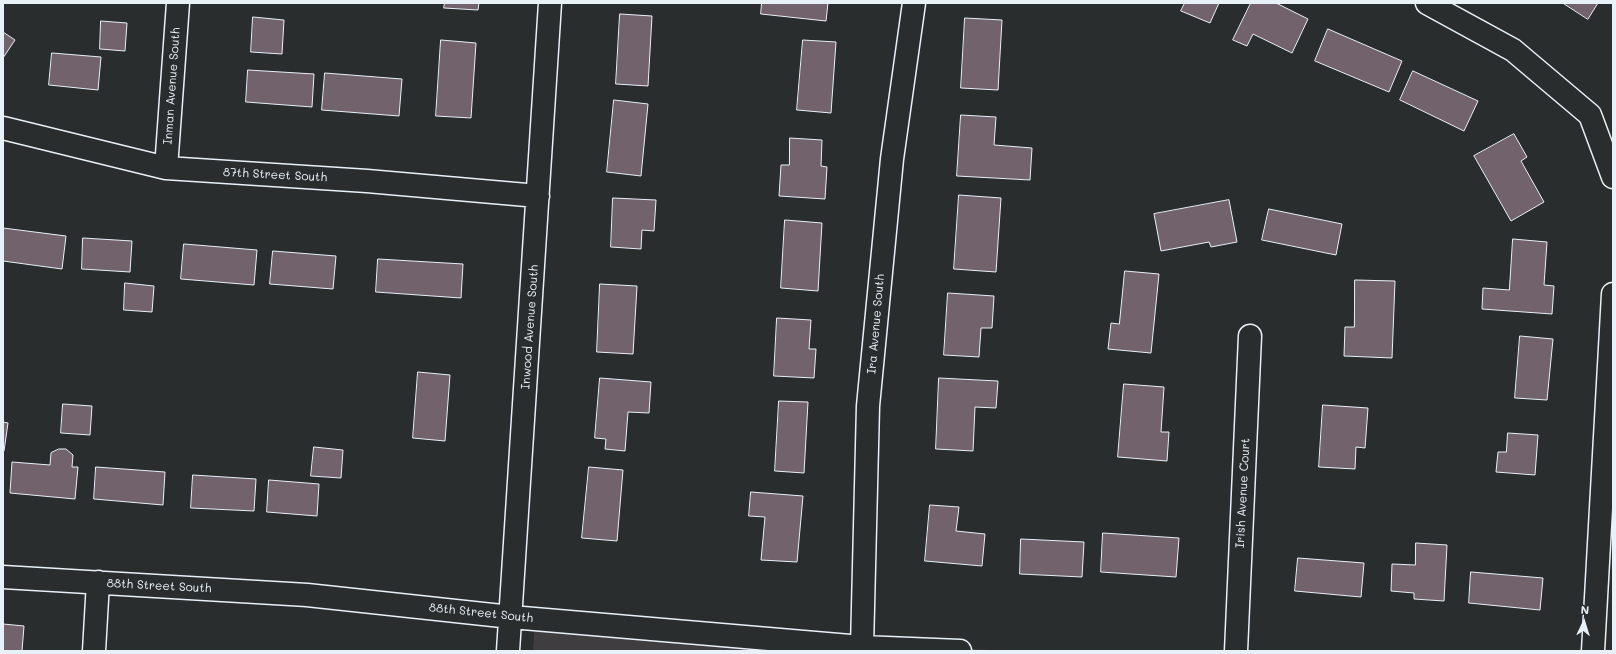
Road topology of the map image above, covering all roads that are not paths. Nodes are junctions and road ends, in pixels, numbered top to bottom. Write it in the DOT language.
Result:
graph roads {
  1 [pos="178,3"];
  2 [pos="550,3"];
  3 [pos="914,3"];
  4 [pos="1427,3"];
  5 [pos="9,129"];
  6 [pos="166,168"];
  7 [pos="1613,178"];
  8 [pos="538,196"];
  9 [pos="1613,294"];
  10 [pos="1250,336"];
  11 [pos="3,577"];
  12 [pos="98,582"];
  13 [pos="510,616"];
  14 [pos="862,647"];
  15 [pos="94,651"];
  16 [pos="508,651"];
  17 [pos="960,651"];
  18 [pos="1236,651"];
  19 [pos="1593,651"];
  1 -- 6 [label="street, Inman Avenue South"];
  2 -- 8 [label="street, Inwood Avenue South"];
  3 -- 14 [label="street, Ira Avenue South"];
  4 -- 7 [label="street"];
  5 -- 6 [label="street, 87th Street South"];
  6 -- 8 [label="street, 87th Street South"];
  8 -- 13 [label="street, Inwood Avenue South"];
  9 -- 19 [label="street"];
  10 -- 18 [label="street, Irish Avenue Court"];
  11 -- 12 [label="street, 88th Street South"];
  12 -- 13 [label="street, 88th Street South"];
  12 -- 15 [label="street"];
  13 -- 14 [label="street, 88th Street South"];
  13 -- 16 [label="street, Inwood Avenue South"];
  14 -- 17 [label="street, 88th Street South"];
}
